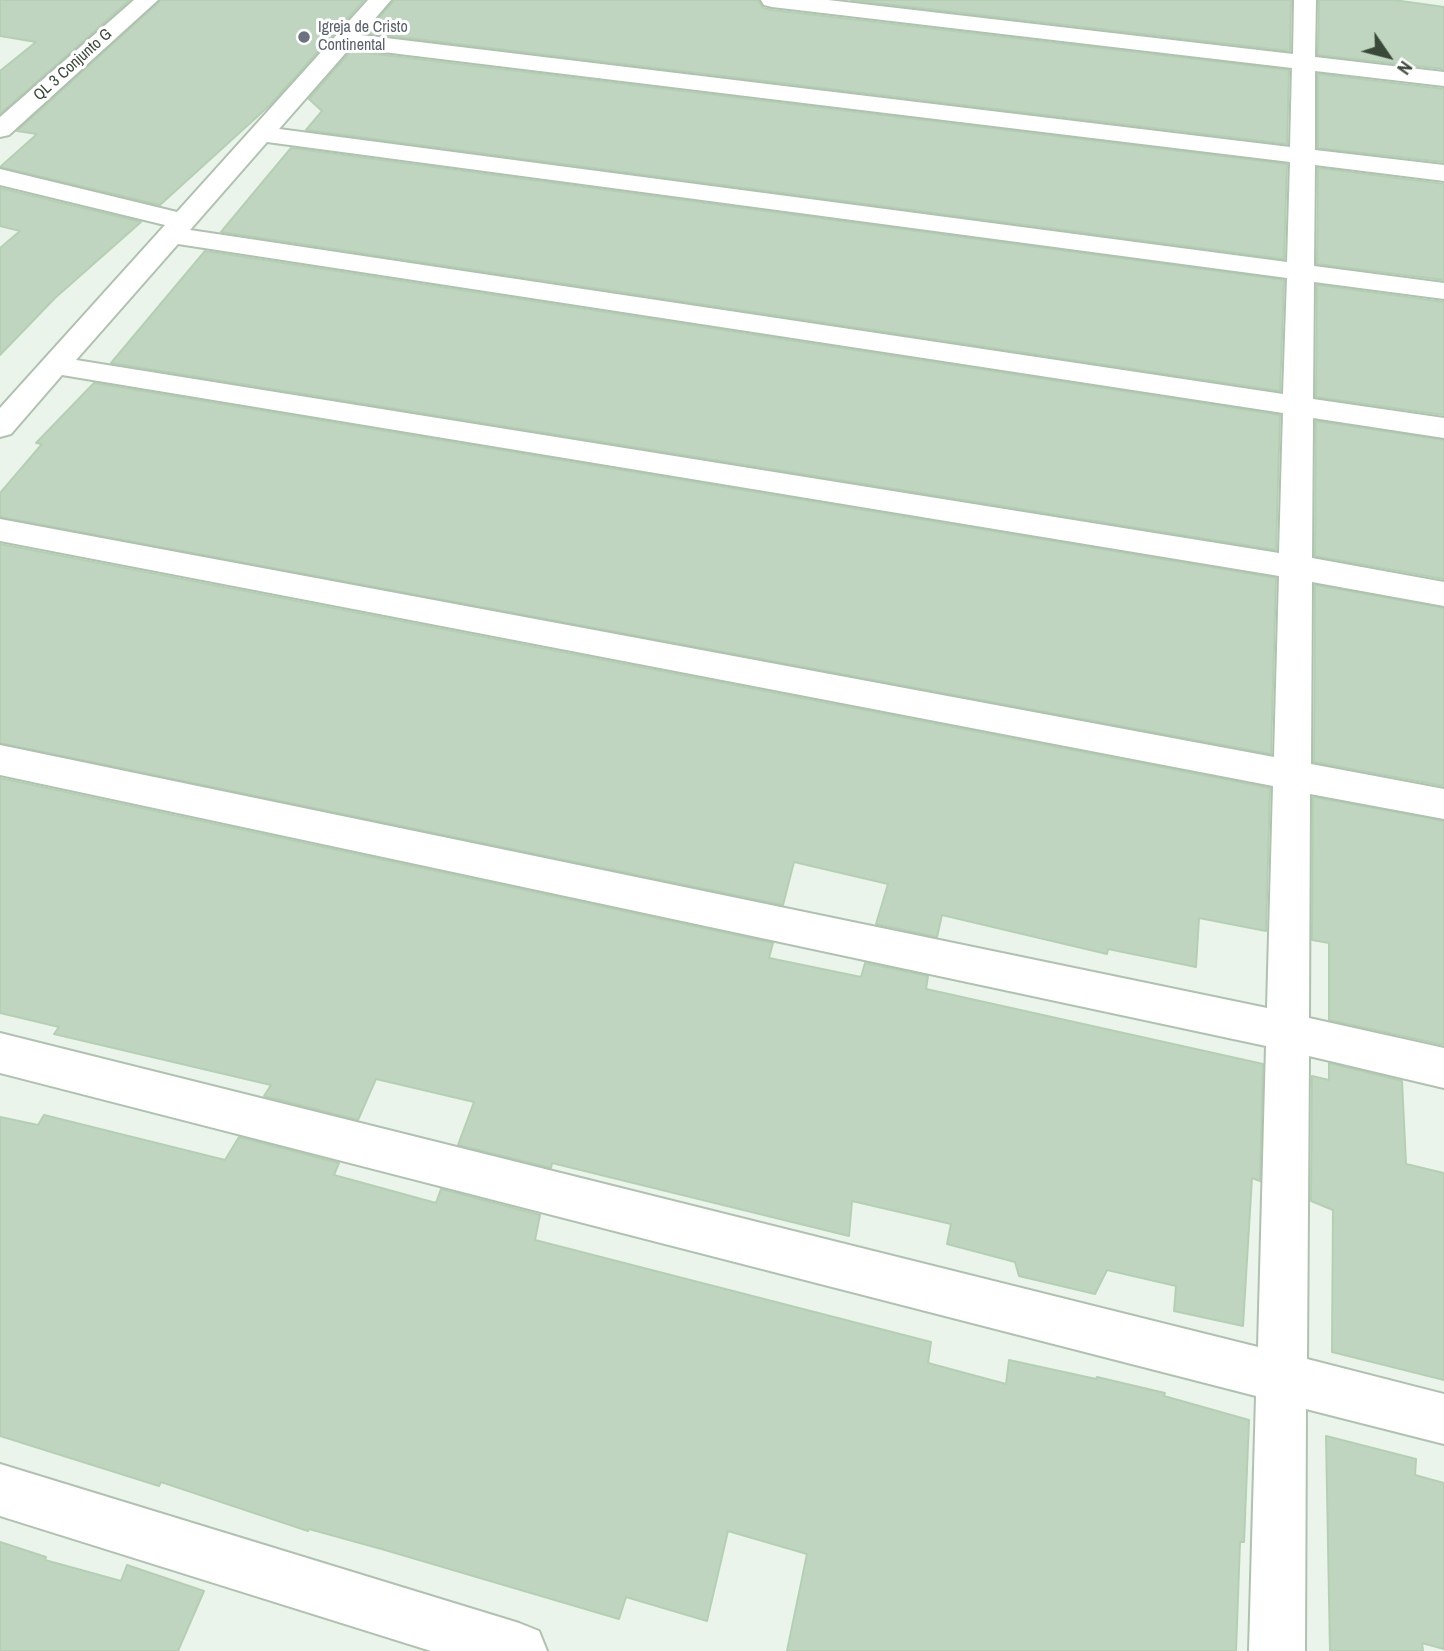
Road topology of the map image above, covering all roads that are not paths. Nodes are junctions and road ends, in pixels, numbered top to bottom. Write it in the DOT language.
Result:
graph roads {
  1 [pos="146,0"];
  2 [pos="380,0"];
  3 [pos="772,0"];
  4 [pos="1305,0"];
  5 [pos="344,40"];
  6 [pos="1304,62"];
  7 [pos="1444,79"];
  8 [pos="0,130"];
  9 [pos="263,134"];
  10 [pos="1302,155"];
  11 [pos="1444,173"];
  12 [pos="0,177"];
  13 [pos="179,228"];
  14 [pos="1300,272"];
  15 [pos="1444,291"];
  16 [pos="53,365"];
  17 [pos="1298,406"];
  18 [pos="0,427"];
  19 [pos="1444,428"];
  20 [pos="0,530"];
  21 [pos="1295,567"];
  22 [pos="1444,594"];
  23 [pos="0,760"];
  24 [pos="1292,774"];
  25 [pos="1444,804"];
  26 [pos="1288,1032"];
  27 [pos="0,1053"];
  28 [pos="1444,1068"];
  29 [pos="1282,1377"];
  30 [pos="1444,1419"];
  31 [pos="0,1490"];
  32 [pos="519,1651"];
  33 [pos="1278,1651"];
  1 -- 8 [label="street, QL 3 Conjunto G"];
  2 -- 5 [label="street"];
  3 -- 6 [label="street"];
  4 -- 6 [label="street"];
  5 -- 9 [label="street"];
  5 -- 10 [label="street"];
  6 -- 7 [label="street"];
  6 -- 10 [label="street"];
  9 -- 13 [label="street"];
  9 -- 14 [label="street"];
  10 -- 11 [label="street"];
  10 -- 14 [label="street"];
  12 -- 13 [label="street"];
  13 -- 16 [label="street"];
  13 -- 17 [label="street"];
  14 -- 15 [label="street"];
  14 -- 17 [label="street"];
  16 -- 18 [label="street"];
  16 -- 21 [label="street"];
  17 -- 19 [label="street"];
  17 -- 21 [label="street"];
  20 -- 24 [label="street"];
  21 -- 22 [label="street"];
  21 -- 24 [label="street"];
  23 -- 26 [label="street"];
  24 -- 25 [label="street"];
  24 -- 26 [label="street"];
  26 -- 28 [label="street"];
  26 -- 29 [label="street"];
  27 -- 29 [label="street"];
  29 -- 30 [label="street"];
  29 -- 33 [label="street"];
  31 -- 32 [label="street"];
}
